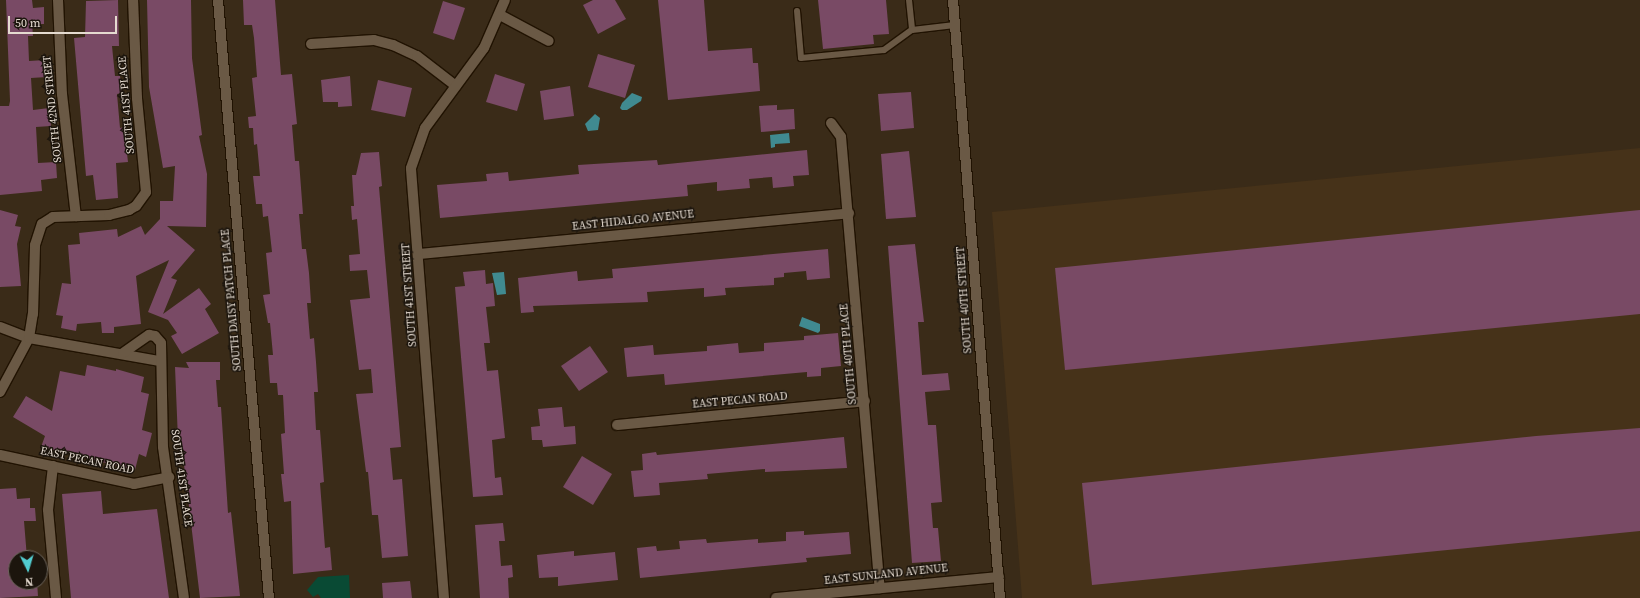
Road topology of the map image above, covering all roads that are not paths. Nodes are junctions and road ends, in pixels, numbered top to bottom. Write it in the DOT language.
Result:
graph roads {
  1 [pos="58,0"];
  2 [pos="133,0"];
  3 [pos="218,0"];
  4 [pos="505,0"];
  5 [pos="909,0"];
  6 [pos="953,0"];
  7 [pos="797,11"];
  8 [pos="500,15"];
  9 [pos="955,25"];
  10 [pos="912,30"];
  11 [pos="549,42"];
  12 [pos="311,44"];
  13 [pos="456,86"];
  14 [pos="831,122"];
  15 [pos="849,213"];
  16 [pos="76,216"];
  17 [pos="419,254"];
  18 [pos="0,327"];
  19 [pos="29,338"];
  20 [pos="123,353"];
  21 [pos="160,361"];
  22 [pos="0,392"];
  23 [pos="865,401"];
  24 [pos="617,425"];
  25 [pos="0,456"];
  26 [pos="53,466"];
  27 [pos="168,477"];
  28 [pos="999,577"];
  29 [pos="880,588"];
  30 [pos="56,598"];
  31 [pos="184,598"];
  32 [pos="269,598"];
  33 [pos="444,598"];
  34 [pos="776,598"];
  35 [pos="1000,598"];
  1 -- 16 [label="street, SOUTH 42ND STREET"];
  2 -- 16 [label="street, SOUTH 41ST PLACE"];
  3 -- 32 [label="street, SOUTH DAISY PATCH PLACE"];
  4 -- 8 [label="street, SOUTH 41ST STREET"];
  5 -- 10 [label="lane"];
  6 -- 9 [label="street, SOUTH 40TH STREET"];
  7 -- 10 [label="lane"];
  8 -- 11 [label="street"];
  8 -- 13 [label="street, SOUTH 41ST STREET"];
  9 -- 10 [label="lane"];
  9 -- 28 [label="street, SOUTH 40TH STREET"];
  12 -- 13 [label="street"];
  13 -- 17 [label="street, SOUTH 41ST STREET"];
  14 -- 15 [label="street, SOUTH 40TH PLACE"];
  15 -- 17 [label="street, EAST HIDALGO AVENUE"];
  15 -- 23 [label="street, SOUTH 40TH PLACE"];
  16 -- 19 [label="street"];
  17 -- 33 [label="street, SOUTH 41ST STREET"];
  18 -- 19 [label="street"];
  19 -- 20 [label="street"];
  19 -- 22 [label="street"];
  20 -- 21 [label="street"];
  20 -- 21 [label="street, SOUTH 41ST PLACE"];
  21 -- 27 [label="street, SOUTH 41ST PLACE"];
  23 -- 24 [label="street, EAST PECAN ROAD"];
  23 -- 29 [label="street, SOUTH 40TH PLACE"];
  25 -- 26 [label="street, EAST PECAN ROAD"];
  26 -- 27 [label="street, EAST PECAN ROAD"];
  26 -- 30 [label="street"];
  27 -- 31 [label="street, SOUTH 41ST PLACE"];
  28 -- 29 [label="street, EAST SUNLAND AVENUE"];
  28 -- 35 [label="street, SOUTH 40TH STREET"];
  29 -- 34 [label="street, EAST SUNLAND AVENUE"];
}
